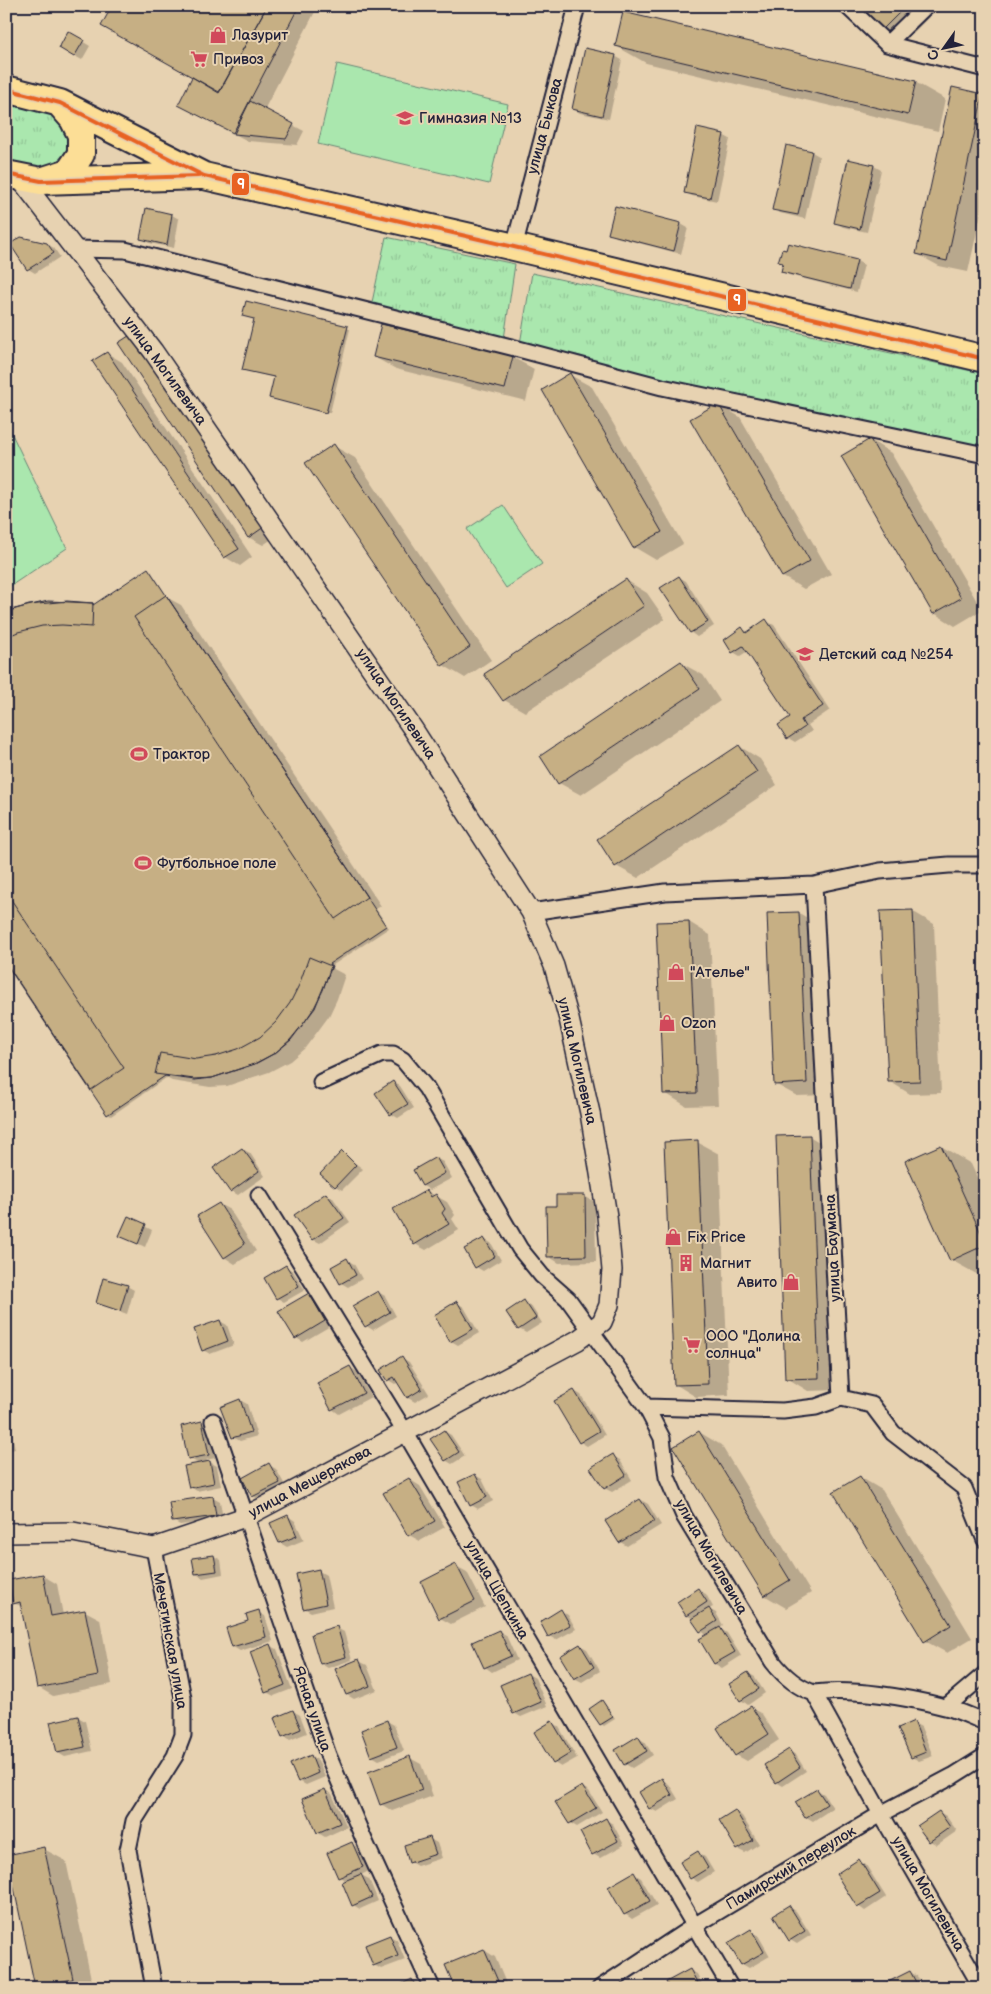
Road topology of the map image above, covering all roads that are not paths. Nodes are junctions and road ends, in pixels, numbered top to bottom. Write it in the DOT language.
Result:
graph roads {
  1 [pos="577,6"];
  2 [pos="847,6"];
  3 [pos="926,6"];
  4 [pos="887,44"];
  5 [pos="985,70"];
  6 [pos="6,89"];
  7 [pos="60,103"];
  8 [pos="204,176"];
  9 [pos="22,177"];
  10 [pos="514,247"];
  11 [pos="74,249"];
  12 [pos="985,359"];
  13 [pos="985,455"];
  14 [pos="985,865"];
  15 [pos="814,885"];
  16 [pos="532,912"];
  17 [pos="321,1082"];
  18 [pos="258,1195"];
  19 [pos="591,1332"];
  20 [pos="840,1398"];
  21 [pos="646,1407"];
  22 [pos="213,1422"];
  23 [pos="405,1432"];
  24 [pos="245,1517"];
  25 [pos="6,1532"];
  26 [pos="985,1540"];
  27 [pos="154,1548"];
  28 [pos="985,1674"];
  29 [pos="814,1692"];
  30 [pos="946,1707"];
  31 [pos="985,1722"];
  32 [pos="985,1756"];
  33 [pos="881,1814"];
  34 [pos="694,1926"];
  35 [pos="154,1988"];
  36 [pos="432,1988"];
  37 [pos="600,1988"];
  38 [pos="731,1988"];
  39 [pos="982,1988"];
  1 -- 10 [label="street, улица Быкова"];
  2 -- 4 [label="street"];
  3 -- 4 [label="street"];
  4 -- 5 [label="street"];
  6 -- 7 [label="highway"];
  7 -- 8 [label="highway"];
  7 -- 9 [label="highway"];
  8 -- 9 [label="highway"];
  8 -- 10 [label="highway"];
  9 -- 11 [label="street, улица Могилевича"];
  10 -- 12 [label="highway"];
  11 -- 13 [label="street"];
  11 -- 16 [label="street, улица Могилевича"];
  14 -- 15 [label="street"];
  15 -- 16 [label="street"];
  15 -- 20 [label="street, улица Баумана"];
  16 -- 19 [label="street, улица Могилевича"];
  17 -- 19 [label="street"];
  18 -- 23 [label="street, улица Щепкина"];
  19 -- 21 [label="street, улица Могилевича"];
  19 -- 23 [label="street, улица Мещерякова"];
  20 -- 21 [label="street"];
  20 -- 26 [label="street"];
  21 -- 29 [label="street, улица Могилевича"];
  22 -- 24 [label="street, Ясная улица"];
  23 -- 24 [label="street, улица Мещерякова"];
  23 -- 34 [label="street, улица Щепкина"];
  24 -- 27 [label="street, улица Мещерякова"];
  24 -- 36 [label="street, Ясная улица"];
  25 -- 27 [label="street, улица Мещерякова"];
  27 -- 35 [label="street, Мечетинская улица"];
  28 -- 30 [label="street"];
  29 -- 30 [label="street"];
  29 -- 33 [label="street, улица Могилевича"];
  30 -- 31 [label="street"];
  32 -- 33 [label="street, Памирский переулок"];
  33 -- 34 [label="street, Памирский переулок"];
  33 -- 39 [label="street, улица Могилевича"];
  34 -- 37 [label="street, Памирский переулок"];
  34 -- 38 [label="street, улица Щепкина"];
}
